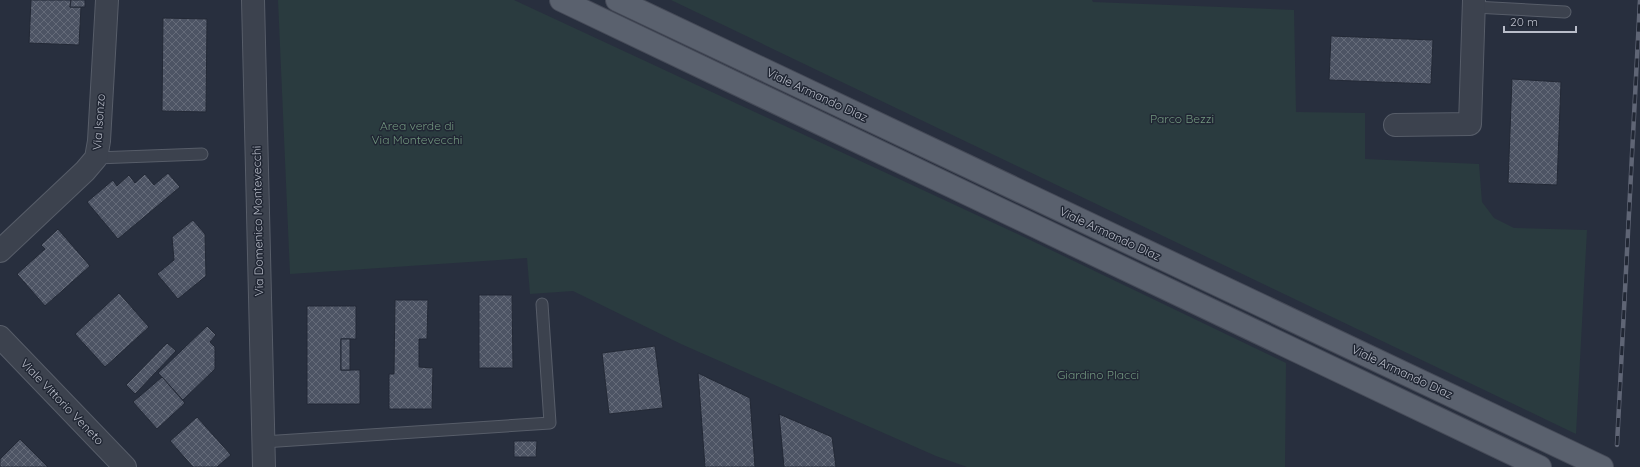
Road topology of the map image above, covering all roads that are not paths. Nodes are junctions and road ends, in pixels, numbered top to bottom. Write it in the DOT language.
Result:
graph roads {
  1 [pos="107,0"];
  2 [pos="253,0"];
  3 [pos="561,0"];
  4 [pos="617,0"];
  5 [pos="1474,4"];
  6 [pos="1565,12"];
  7 [pos="1395,125"];
  8 [pos="202,154"];
  9 [pos="96,158"];
  10 [pos="0,252"];
  11 [pos="542,304"];
  12 [pos="0,337"];
  13 [pos="263,442"];
  14 [pos="125,467"];
  15 [pos="264,467"];
  16 [pos="1540,467"];
  17 [pos="1602,467"];
  1 -- 9 [label="street, Via Isonzo"];
  2 -- 13 [label="street, Via Domenico Montevecchi"];
  3 -- 16 [label="main road, Viale Armando Diaz"];
  4 -- 17 [label="main road, Viale Armando Diaz"];
  5 -- 6 [label="lane"];
  5 -- 7 [label="street"];
  8 -- 9 [label="lane"];
  9 -- 10 [label="street, Via Isonzo"];
  11 -- 13 [label="lane"];
  12 -- 14 [label="street, Viale Vittorio Veneto"];
  13 -- 15 [label="street, Via Domenico Montevecchi"];
}
